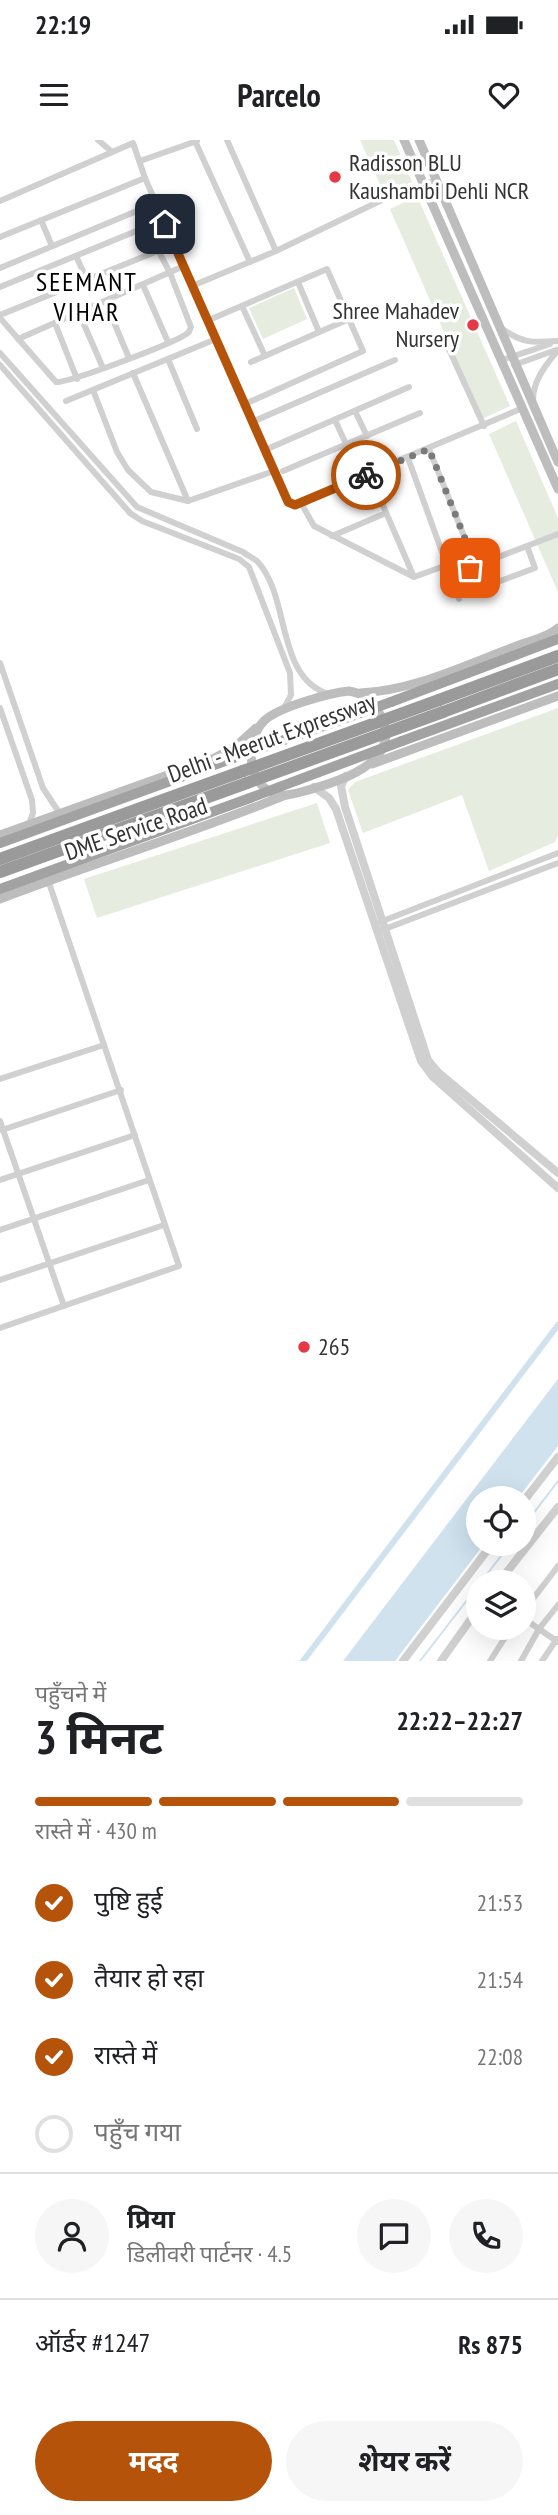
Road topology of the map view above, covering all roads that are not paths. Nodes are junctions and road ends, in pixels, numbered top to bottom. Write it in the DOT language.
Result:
graph roads {
  1 [pos="98,140"];
  2 [pos="228,140"];
  3 [pos="404,140"];
  4 [pos="419,140"];
  5 [pos="133,141"];
  6 [pos="197,141"];
  7 [pos="111,151"];
  8 [pos="140,161"];
  9 [pos="145,178"];
  10 [pos="436,180"];
  11 [pos="423,183"];
  12 [pos="0,201"];
  13 [pos="156,203"];
  14 [pos="41,220"];
  15 [pos="0,237"];
  16 [pos="52,246"];
  17 [pos="160,250"];
  18 [pos="276,251"];
  19 [pos="76,256"];
  20 [pos="250,262"];
  21 [pos="184,266"];
  22 [pos="0,268"];
  23 [pos="170,273"];
  24 [pos="87,280"];
  25 [pos="298,282"];
  26 [pos="143,285"];
  27 [pos="0,286"];
  28 [pos="192,286"];
  29 [pos="106,301"];
  30 [pos="242,306"];
  31 [pos="79,313"];
  32 [pos="0,317"];
  33 [pos="349,319"];
  34 [pos="209,320"];
  35 [pos="54,323"];
  36 [pos="499,327"];
  37 [pos="319,332"];
  38 [pos="18,339"];
  39 [pos="216,339"];
  40 [pos="557,341"];
  41 [pos="168,342"];
  42 [pos="447,345"];
  43 [pos="558,350"];
  44 [pos="0,353"];
  45 [pos="265,356"];
  46 [pos="129,358"];
  47 [pos="167,359"];
  48 [pos="395,360"];
  49 [pos="514,361"];
  50 [pos="251,362"];
  51 [pos="503,364"];
  52 [pos="0,365"];
  53 [pos="103,368"];
  54 [pos="133,373"];
  55 [pos="77,379"];
  56 [pos="409,387"];
  57 [pos="93,390"];
  58 [pos="66,401"];
  59 [pos="244,404"];
  60 [pos="533,405"];
  61 [pos="523,408"];
  62 [pos="355,411"];
  63 [pos="420,413"];
  64 [pos="335,420"];
  65 [pos="253,422"];
  66 [pos="484,426"];
  67 [pos="197,429"];
  68 [pos="367,436"];
  69 [pos="355,441"];
  70 [pos="346,444"];
  71 [pos="429,449"];
  72 [pos="265,450"];
  73 [pos="408,458"];
  74 [pos="558,462"];
  75 [pos="274,471"];
  76 [pos="283,471"];
  77 [pos="369,474"];
  78 [pos="558,489"];
  79 [pos="188,501"];
  80 [pos="301,503"];
  81 [pos="386,513"];
  82 [pos="558,534"];
  83 [pos="332,536"];
  84 [pos="527,546"];
  85 [pos="447,565"];
  86 [pos="476,566"];
  87 [pos="414,577"];
  88 [pos="268,579"];
  89 [pos="258,587"];
  90 [pos="459,599"];
  91 [pos="558,628"];
  92 [pos="558,639"];
  93 [pos="558,656"];
  94 [pos="0,663"];
  95 [pos="558,669"];
  96 [pos="558,684"];
  97 [pos="360,693"];
  98 [pos="328,694"];
  99 [pos="558,696"];
  100 [pos="441,706"];
  101 [pos="0,708"];
  102 [pos="281,712"];
  103 [pos="265,720"];
  104 [pos="368,766"];
  105 [pos="345,776"];
  106 [pos="314,787"];
  107 [pos="284,796"];
  108 [pos="60,814"];
  109 [pos="29,829"];
  110 [pos="97,831"];
  111 [pos="0,835"];
  112 [pos="0,843"];
  113 [pos="558,853"];
  114 [pos="0,859"];
  115 [pos="558,863"];
  116 [pos="0,872"];
  117 [pos="48,880"];
  118 [pos="0,889"];
  119 [pos="0,899"];
  120 [pos="380,927"];
  121 [pos="104,1045"];
  122 [pos="0,1079"];
  123 [pos="121,1090"];
  124 [pos="0,1121"];
  125 [pos="1,1130"];
  126 [pos="135,1135"];
  127 [pos="19,1174"];
  128 [pos="0,1180"];
  129 [pos="149,1180"];
  130 [pos="557,1180"];
  131 [pos="34,1218"];
  132 [pos="164,1225"];
  133 [pos="0,1230"];
  134 [pos="50,1263"];
  135 [pos="0,1280"];
  136 [pos="64,1306"];
  137 [pos="0,1328"];
  138 [pos="558,1457"];
  139 [pos="535,1486"];
  140 [pos="558,1507"];
  141 [pos="483,1556"];
  142 [pos="558,1566"];
  143 [pos="508,1570"];
  144 [pos="536,1595"];
  145 [pos="558,1605"];
  146 [pos="466,1627"];
  147 [pos="536,1627"];
  148 [pos="539,1629"];
  149 [pos="503,1640"];
  150 [pos="557,1640"];
  151 [pos="444,1660"];
  152 [pos="403,1661"];
  153 [pos="490,1661"];
  154 [pos="521,1661"];
  155 [pos="542,1661"];
  1 -- 7 [label="street"];
  2 -- 18 [label="street"];
  3 -- 11 [label="main road"];
  4 -- 10 [label="main road"];
  5 -- 7 [label="street"];
  5 -- 8 [label="street"];
  6 -- 8 [label="street"];
  6 -- 20 [label="street"];
  7 -- 12 [label="street"];
  8 -- 9 [label="street"];
  9 -- 13 [label="street"];
  9 -- 14 [label="street"];
  10 -- 11 [label="street"];
  10 -- 36 [label="main road"];
  11 -- 18 [label="street"];
  11 -- 51 [label="main road"];
  13 -- 16 [label="street"];
  13 -- 21 [label="street"];
  14 -- 15 [label="street"];
  14 -- 16 [label="street"];
  16 -- 22 [label="street"];
  17 -- 19 [label="street"];
  17 -- 23 [label="street"];
  17 -- 24 [label="street"];
  18 -- 20 [label="street"];
  19 -- 24 [label="street"];
  19 -- 27 [label="street"];
  20 -- 28 [label="street"];
  21 -- 23 [label="street"];
  21 -- 28 [label="street"];
  23 -- 26 [label="street"];
  23 -- 41 [label="street"];
  24 -- 32 [label="street"];
  25 -- 30 [label="street"];
  25 -- 33 [label="street"];
  25 -- 37 [label="street"];
  26 -- 29 [label="street"];
  26 -- 41 [label="street"];
  28 -- 34 [label="street"];
  29 -- 31 [label="street"];
  29 -- 46 [label="street"];
  30 -- 34 [label="street"];
  30 -- 45 [label="street"];
  31 -- 35 [label="street"];
  31 -- 53 [label="street"];
  32 -- 38 [label="street"];
  33 -- 37 [label="street"];
  33 -- 59 [label="street"];
  34 -- 39 [label="street"];
  35 -- 38 [label="street"];
  35 -- 55 [label="street"];
  36 -- 40 [label="street"];
  36 -- 49 [label="main road"];
  37 -- 45 [label="street"];
  38 -- 55 [label="street"];
  39 -- 47 [label="street"];
  39 -- 59 [label="street"];
  40 -- 49 [label="street"];
  41 -- 46 [label="street"];
  42 -- 66 [label="street"];
  43 -- 49 [label="street"];
  43 -- 60 [label="street"];
  44 -- 88 [label="street"];
  45 -- 50 [label="street"];
  46 -- 53 [label="street"];
  47 -- 54 [label="street"];
  47 -- 67 [label="street"];
  48 -- 65 [label="street"];
  49 -- 51 [label="street"];
  49 -- 60 [label="main road"];
  51 -- 61 [label="main road"];
  52 -- 89 [label="street"];
  53 -- 55 [label="street"];
  54 -- 57 [label="street"];
  54 -- 79 [label="street"];
  56 -- 62 [label="street"];
  57 -- 58 [label="street"];
  57 -- 79 [label="street"];
  59 -- 65 [label="street"];
  60 -- 74 [label="main road"];
  61 -- 66 [label="street"];
  61 -- 78 [label="main road"];
  62 -- 64 [label="street"];
  62 -- 68 [label="street"];
  63 -- 68 [label="street"];
  64 -- 70 [label="street"];
  64 -- 72 [label="street"];
  65 -- 72 [label="street"];
  66 -- 71 [label="street"];
  68 -- 69 [label="street"];
  69 -- 70 [label="street"];
  69 -- 77 [label="street"];
  70 -- 76 [label="street"];
  71 -- 73 [label="street"];
  71 -- 86 [label="street"];
  72 -- 75 [label="street"];
  73 -- 77 [label="street"];
  73 -- 85 [label="street"];
  75 -- 79 [label="street"];
  75 -- 80 [label="street"];
  77 -- 80 [label="street"];
  77 -- 81 [label="street"];
  80 -- 83 [label="street"];
  81 -- 83 [label="street"];
  81 -- 87 [label="street"];
  82 -- 84 [label="street"];
  83 -- 87 [label="street"];
  84 -- 86 [label="street"];
  84 -- 86 [label="street"];
  85 -- 87 [label="street"];
  85 -- 90 [label="street"];
  88 -- 89 [label="street"];
  88 -- 98 [label="street"];
  89 -- 102 [label="street"];
  91 -- 97 [label="main road"];
  92 -- 109 [label="highway, bridge"];
  93 -- 100 [label="highway, Delhi - Meerut Expressway"];
  94 -- 108 [label="street"];
  95 -- 100 [label="highway, Delhi - Meerut Expressway"];
  96 -- 118 [label="highway, bridge"];
  97 -- 98 [label="main road"];
  97 -- 104 [label="main road"];
  98 -- 102 [label="main road"];
  99 -- 104 [label="main road"];
  100 -- 110 [label="highway, Delhi - Meerut Expressway, bridge"];
  101 -- 109 [label="street"];
  102 -- 103 [label="main road"];
  103 -- 107 [label="main road"];
  103 -- 108 [label="main road, DME Service Road"];
  104 -- 105 [label="main road"];
  105 -- 106 [label="main road"];
  105 -- 120 [label="street"];
  106 -- 107 [label="main road"];
  106 -- 120 [label="street"];
  107 -- 117 [label="main road, DME Service Road"];
  108 -- 109 [label="main road, DME Service Road"];
  109 -- 111 [label="main road, DME Service Road"];
  109 -- 112 [label="highway"];
  110 -- 114 [label="highway, Delhi - Meerut Expressway"];
  110 -- 116 [label="highway, Delhi - Meerut Expressway"];
  113 -- 120 [label="street"];
  115 -- 120 [label="street"];
  117 -- 119 [label="main road, DME Service Road"];
  117 -- 121 [label="street"];
  120 -- 130 [label="street"];
  121 -- 122 [label="street"];
  121 -- 123 [label="street"];
  123 -- 125 [label="street"];
  123 -- 126 [label="street"];
  124 -- 125 [label="street"];
  125 -- 127 [label="street"];
  126 -- 127 [label="street"];
  126 -- 129 [label="street"];
  127 -- 128 [label="street"];
  127 -- 131 [label="street"];
  129 -- 131 [label="street"];
  129 -- 132 [label="street"];
  131 -- 133 [label="street"];
  131 -- 134 [label="street"];
  132 -- 134 [label="street"];
  132 -- 136 [label="street"];
  134 -- 135 [label="street"];
  134 -- 136 [label="street"];
  136 -- 137 [label="street"];
  138 -- 139 [label="street"];
  140 -- 143 [label="street"];
  141 -- 152 [label="street"];
  142 -- 144 [label="street"];
  145 -- 148 [label="street"];
  146 -- 151 [label="street"];
  147 -- 148 [label="street"];
  148 -- 150 [label="street"];
  148 -- 154 [label="street"];
  149 -- 153 [label="street"];
  150 -- 155 [label="street"];
}
